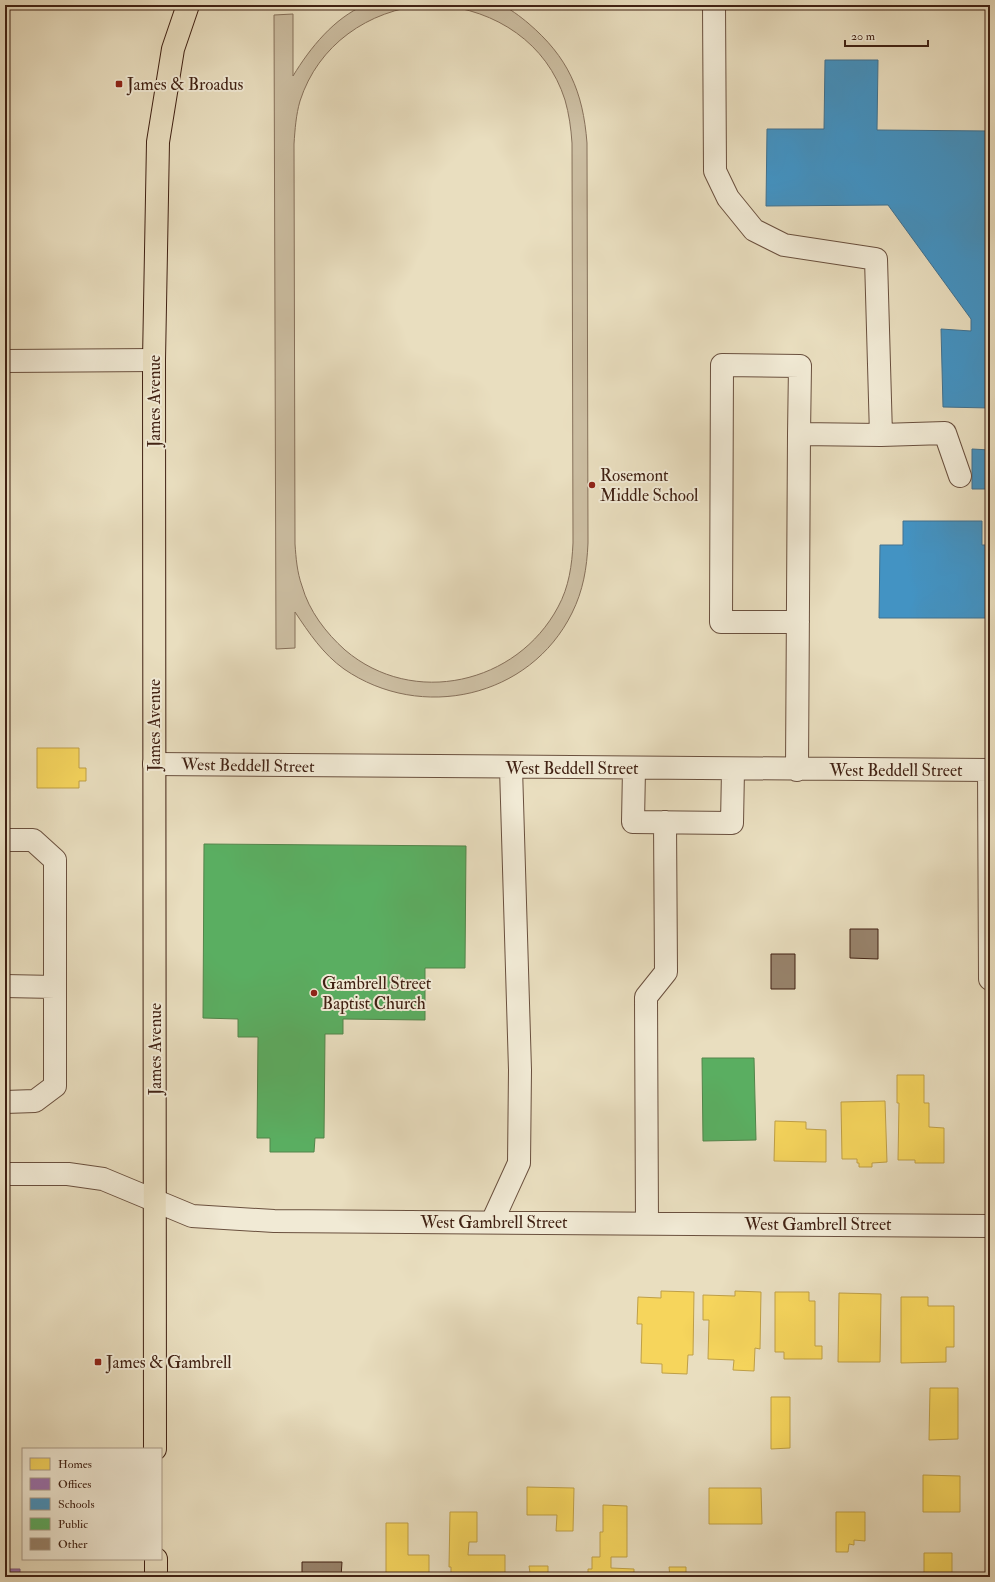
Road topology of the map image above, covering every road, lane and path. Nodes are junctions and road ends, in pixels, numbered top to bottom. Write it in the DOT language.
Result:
graph roads {
  1 [pos="188,5"];
  2 [pos="714,5"];
  3 [pos="154,360"];
  4 [pos="5,361"];
  5 [pos="799,434"];
  6 [pos="881,435"];
  7 [pos="960,476"];
  8 [pos="798,622"];
  9 [pos="154,764"];
  10 [pos="511,768"];
  11 [pos="634,769"];
  12 [pos="733,770"];
  13 [pos="797,770"];
  14 [pos="989,770"];
  15 [pos="665,822"];
  16 [pos="5,840"];
  17 [pos="990,979"];
  18 [pos="5,986"];
  19 [pos="54,987"];
  20 [pos="5,1102"];
  21 [pos="5,1174"];
  22 [pos="155,1202"];
  23 [pos="492,1222"];
  24 [pos="647,1223"];
  25 [pos="990,1226"];
  26 [pos="155,1448"];
  27 [pos="156,1560"];
  28 [pos="156,1577"];
  1 -- 3 [label="main road, James Avenue"];
  2 -- 6 [label="street"];
  3 -- 4 [label="street"];
  3 -- 9 [label="main road, James Avenue"];
  5 -- 6 [label="street"];
  5 -- 8 [label="street"];
  5 -- 8 [label="street"];
  6 -- 7 [label="street"];
  8 -- 13 [label="street"];
  9 -- 10 [label="street, West Beddell Street"];
  9 -- 22 [label="main road, James Avenue"];
  10 -- 11 [label="street, West Beddell Street"];
  10 -- 23 [label="street"];
  11 -- 12 [label="street, West Beddell Street"];
  11 -- 15 [label="street"];
  12 -- 13 [label="street, West Beddell Street"];
  12 -- 15 [label="street"];
  13 -- 14 [label="street, West Beddell Street"];
  14 -- 17 [label="street"];
  15 -- 24 [label="street"];
  16 -- 19 [label="street"];
  18 -- 19 [label="street"];
  19 -- 20 [label="street"];
  21 -- 22 [label="street, West Gambrell Street"];
  22 -- 23 [label="street, West Gambrell Street"];
  22 -- 26 [label="main road, James Avenue"];
  23 -- 24 [label="street, West Gambrell Street"];
  24 -- 25 [label="street, West Gambrell Street"];
  27 -- 28 [label="main road"];
}
